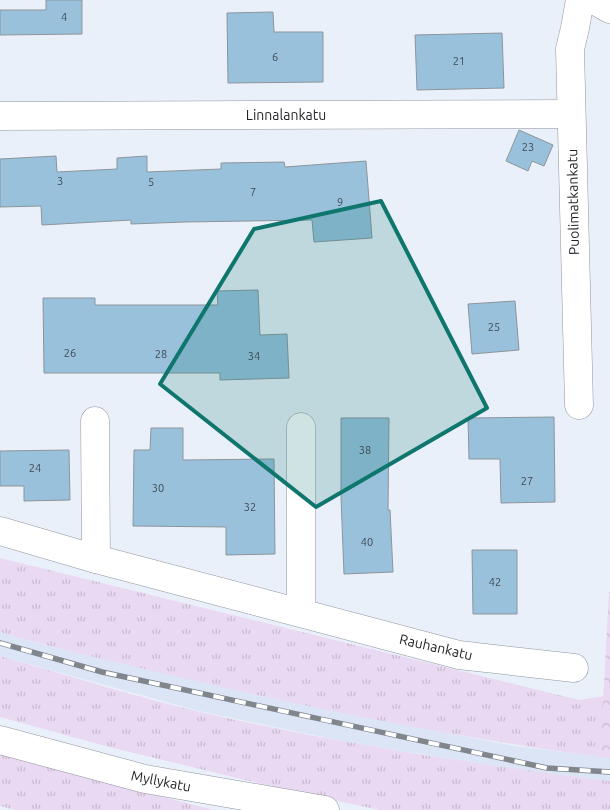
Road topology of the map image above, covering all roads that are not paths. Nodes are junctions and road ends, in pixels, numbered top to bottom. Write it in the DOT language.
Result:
graph roads {
  1 [pos="580,0"];
  2 [pos="594,0"];
  3 [pos="610,9"];
  4 [pos="571,114"];
  5 [pos="0,116"];
  6 [pos="579,405"];
  7 [pos="95,421"];
  8 [pos="301,427"];
  9 [pos="0,531"];
  10 [pos="96,559"];
  11 [pos="300,612"];
  12 [pos="574,668"];
  13 [pos="0,740"];
  14 [pos="325,810"];
  1 -- 4 [label="street, Puolimatkankatu"];
  2 -- 3 [label="street"];
  4 -- 5 [label="street, Linnalankatu"];
  4 -- 6 [label="street, Puolimatkankatu"];
  7 -- 10 [label="street"];
  8 -- 11 [label="street"];
  9 -- 10 [label="street, Rauhankatu"];
  10 -- 11 [label="street, Rauhankatu"];
  11 -- 12 [label="street, Rauhankatu"];
  13 -- 14 [label="street, Myllykatu"];
}
